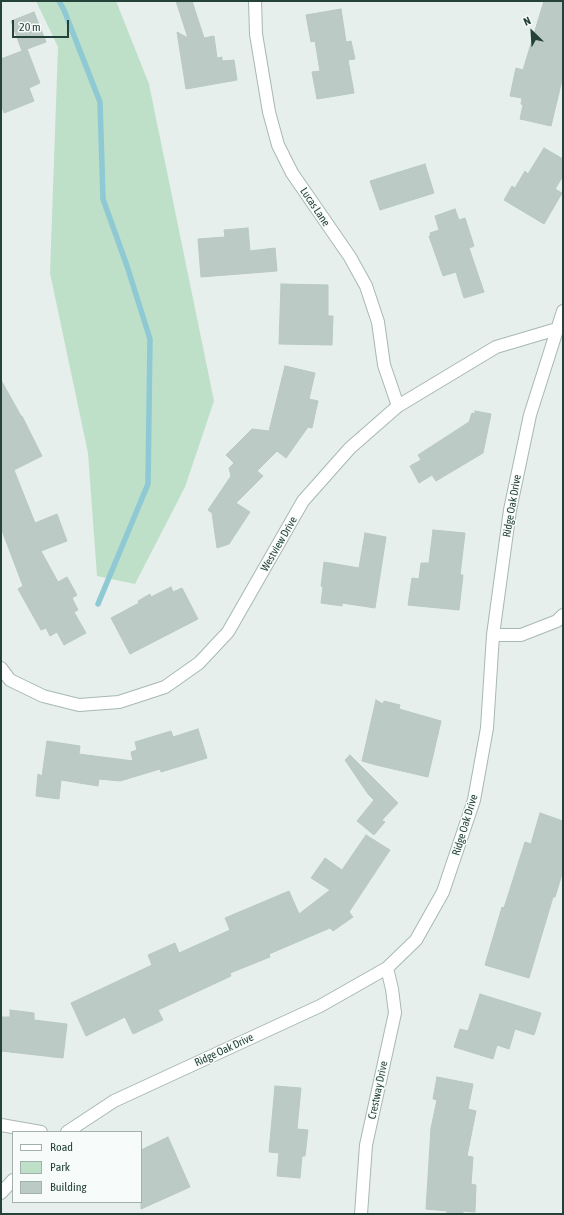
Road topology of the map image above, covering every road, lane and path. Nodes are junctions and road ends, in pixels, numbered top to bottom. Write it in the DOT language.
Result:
graph roads {
  1 [pos="255,1"];
  2 [pos="563,311"];
  3 [pos="557,328"];
  4 [pos="398,406"];
  5 [pos="563,615"];
  6 [pos="493,635"];
  7 [pos="1,668"];
  8 [pos="387,968"];
  9 [pos="1,1125"];
  10 [pos="35,1131"];
  11 [pos="69,1131"];
  12 [pos="12,1181"];
  13 [pos="1,1193"];
  14 [pos="361,1214"];
  1 -- 4 [label="street, Lucas Lane"];
  2 -- 3 [label="street, Ridge Oak Drive"];
  3 -- 4 [label="street, Westview Drive"];
  3 -- 6 [label="street, Ridge Oak Drive"];
  4 -- 7 [label="street, Westview Drive"];
  5 -- 6 [label="street"];
  6 -- 8 [label="street, Ridge Oak Drive"];
  8 -- 11 [label="street, Ridge Oak Drive"];
  8 -- 14 [label="street, Crestway Drive"];
  9 -- 10 [label="street"];
  12 -- 13 [label="street"];
}
